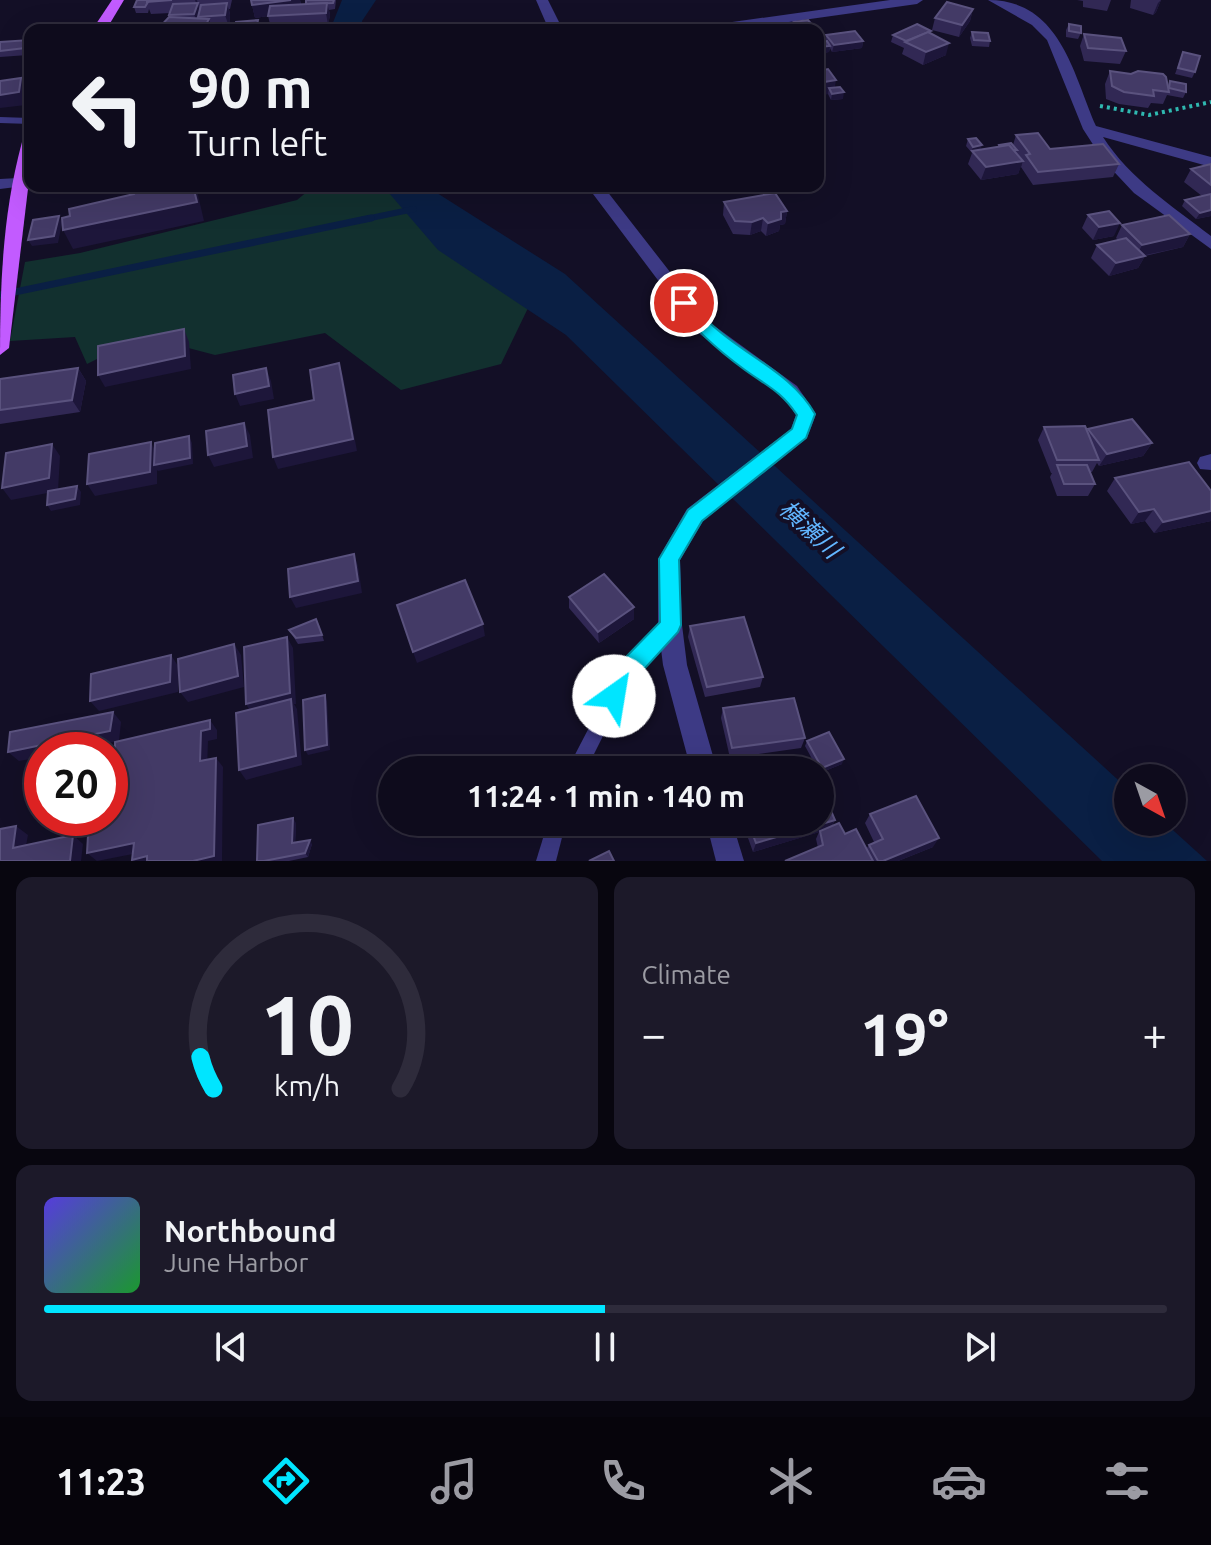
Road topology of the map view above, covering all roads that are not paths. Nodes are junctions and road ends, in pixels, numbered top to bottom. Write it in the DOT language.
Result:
graph roads {
  1 [pos="118,0"];
  2 [pos="542,0"];
  3 [pos="917,0"];
  4 [pos="994,0"];
  5 [pos="857,4"];
  6 [pos="103,24"];
  7 [pos="553,24"];
  8 [pos="739,24"];
  9 [pos="0,120"];
  10 [pos="24,121"];
  11 [pos="1090,129"];
  12 [pos="24,162"];
  13 [pos="1211,162"];
  14 [pos="18,183"];
  15 [pos="0,184"];
  16 [pos="600,192"];
  17 [pos="1211,244"];
  18 [pos="0,348"];
  19 [pos="670,625"];
  20 [pos="583,756"];
  21 [pos="700,756"];
  22 [pos="553,836"];
  23 [pos="723,836"];
  24 [pos="546,861"];
  25 [pos="730,861"];
  1 -- 6 [label="main road"];
  2 -- 7 [label="street"];
  3 -- 5 [label="street"];
  4 -- 11 [label="street"];
  5 -- 8 [label="street"];
  9 -- 10 [label="lane"];
  11 -- 13 [label="street"];
  11 -- 17 [label="street"];
  12 -- 14 [label="main road"];
  14 -- 15 [label="street"];
  14 -- 18 [label="main road"];
  16 -- 19 [label="street"];
  19 -- 20 [label="lane"];
  19 -- 21 [label="street"];
  22 -- 24 [label="lane"];
  23 -- 25 [label="street"];
}
